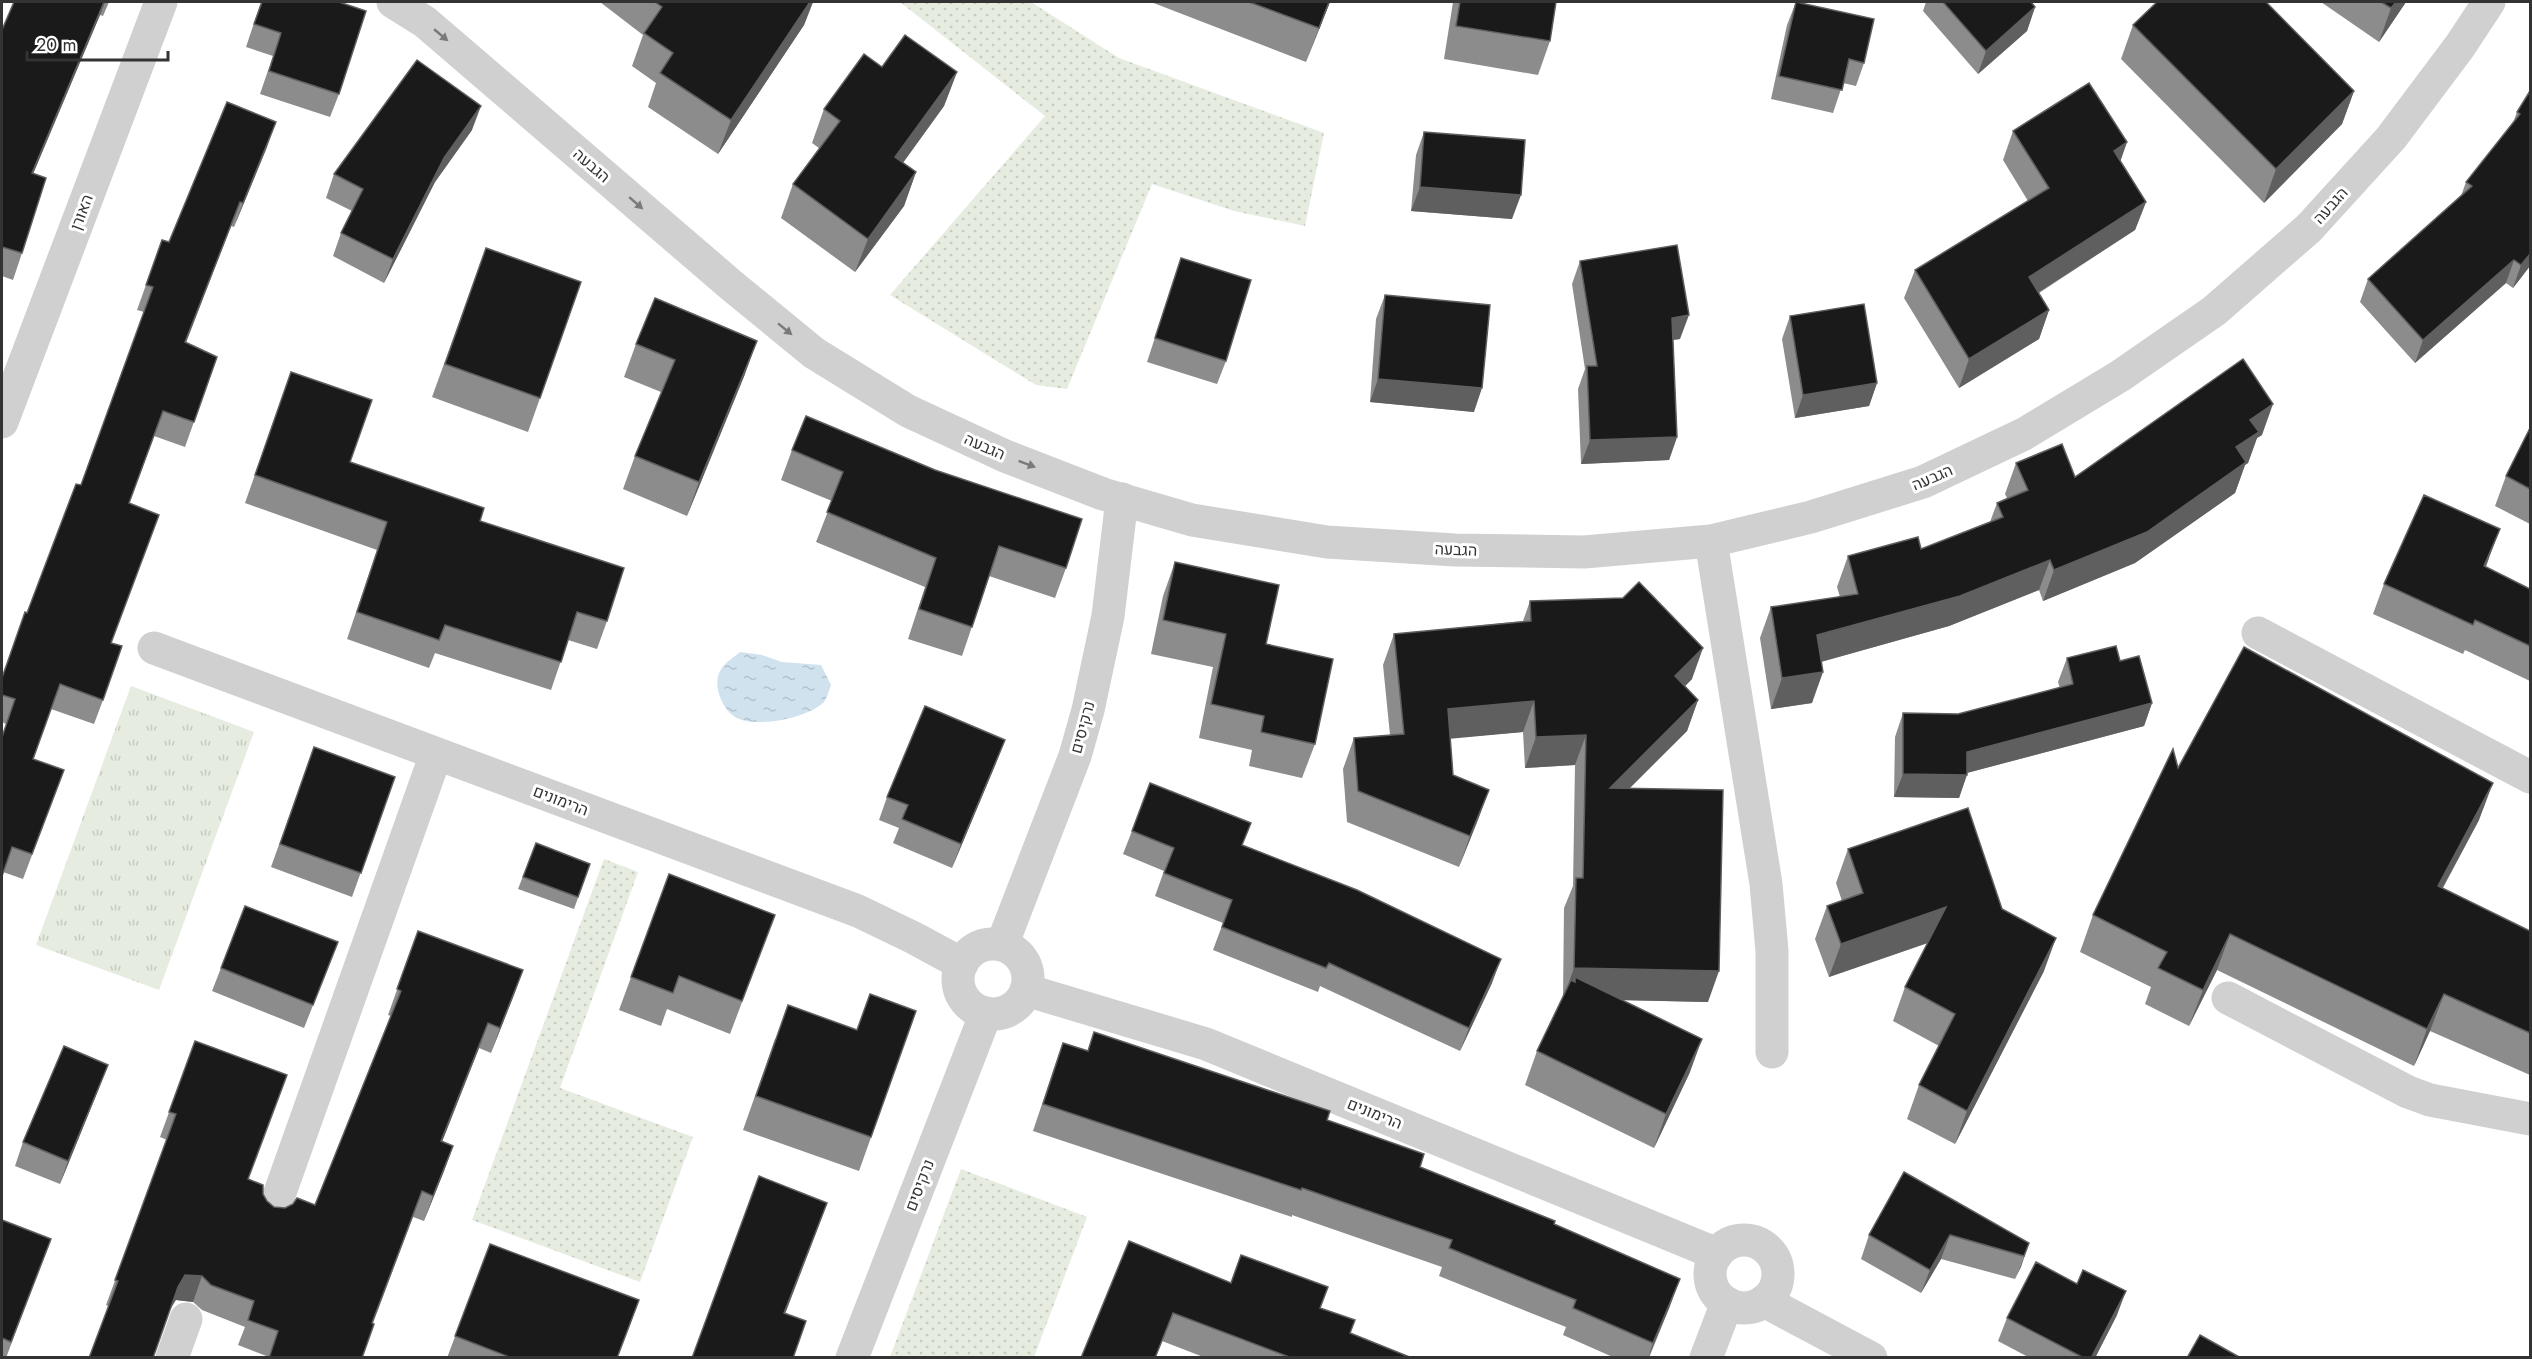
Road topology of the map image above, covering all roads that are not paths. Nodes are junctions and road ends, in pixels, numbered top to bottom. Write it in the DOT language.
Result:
graph roads {
  1 [pos="160,2"];
  2 [pos="393,2"];
  3 [pos="2489,2"];
  4 [pos="2,422"];
  5 [pos="1122,499"];
  6 [pos="1711,541"];
  7 [pos="2258,633"];
  8 [pos="154,648"];
  9 [pos="436,754"];
  10 [pos="2530,777"];
  11 [pos="1002,945"];
  12 [pos="962,964"];
  13 [pos="1026,990"];
  14 [pos="2228,998"];
  15 [pos="986,1013"];
  16 [pos="1772,1052"];
  17 [pos="2530,1119"];
  18 [pos="272,1215"];
  19 [pos="1717,1254"];
  20 [pos="1764,1301"];
  21 [pos="1727,1303"];
  22 [pos="186,1319"];
  23 [pos="172,1358"];
  24 [pos="852,1358"];
  25 [pos="1706,1358"];
  26 [pos="1871,1358"];
  1 -- 4 [label="street, האורן"];
  2 -- 5 [label="street, הגבעה, one-way"];
  3 -- 6 [label="street, הגבעה"];
  5 -- 6 [label="street, הגבעה"];
  5 -- 11 [label="street, נרקיסים"];
  6 -- 16 [label="street"];
  7 -- 10 [label="street"];
  8 -- 9 [label="street, הרימונים"];
  9 -- 12 [label="street, הרימונים"];
  9 -- 18 [label="street"];
  11 -- 12 [label="street"];
  11 -- 13 [label="street"];
  12 -- 15 [label="street"];
  13 -- 15 [label="street"];
  13 -- 19 [label="street, הרימונים"];
  14 -- 17 [label="street"];
  15 -- 24 [label="street, נרקיסים"];
  19 -- 20 [label="street"];
  19 -- 21 [label="street"];
  20 -- 21 [label="street"];
  20 -- 26 [label="street"];
  21 -- 25 [label="street"];
  22 -- 23 [label="street"];
}
